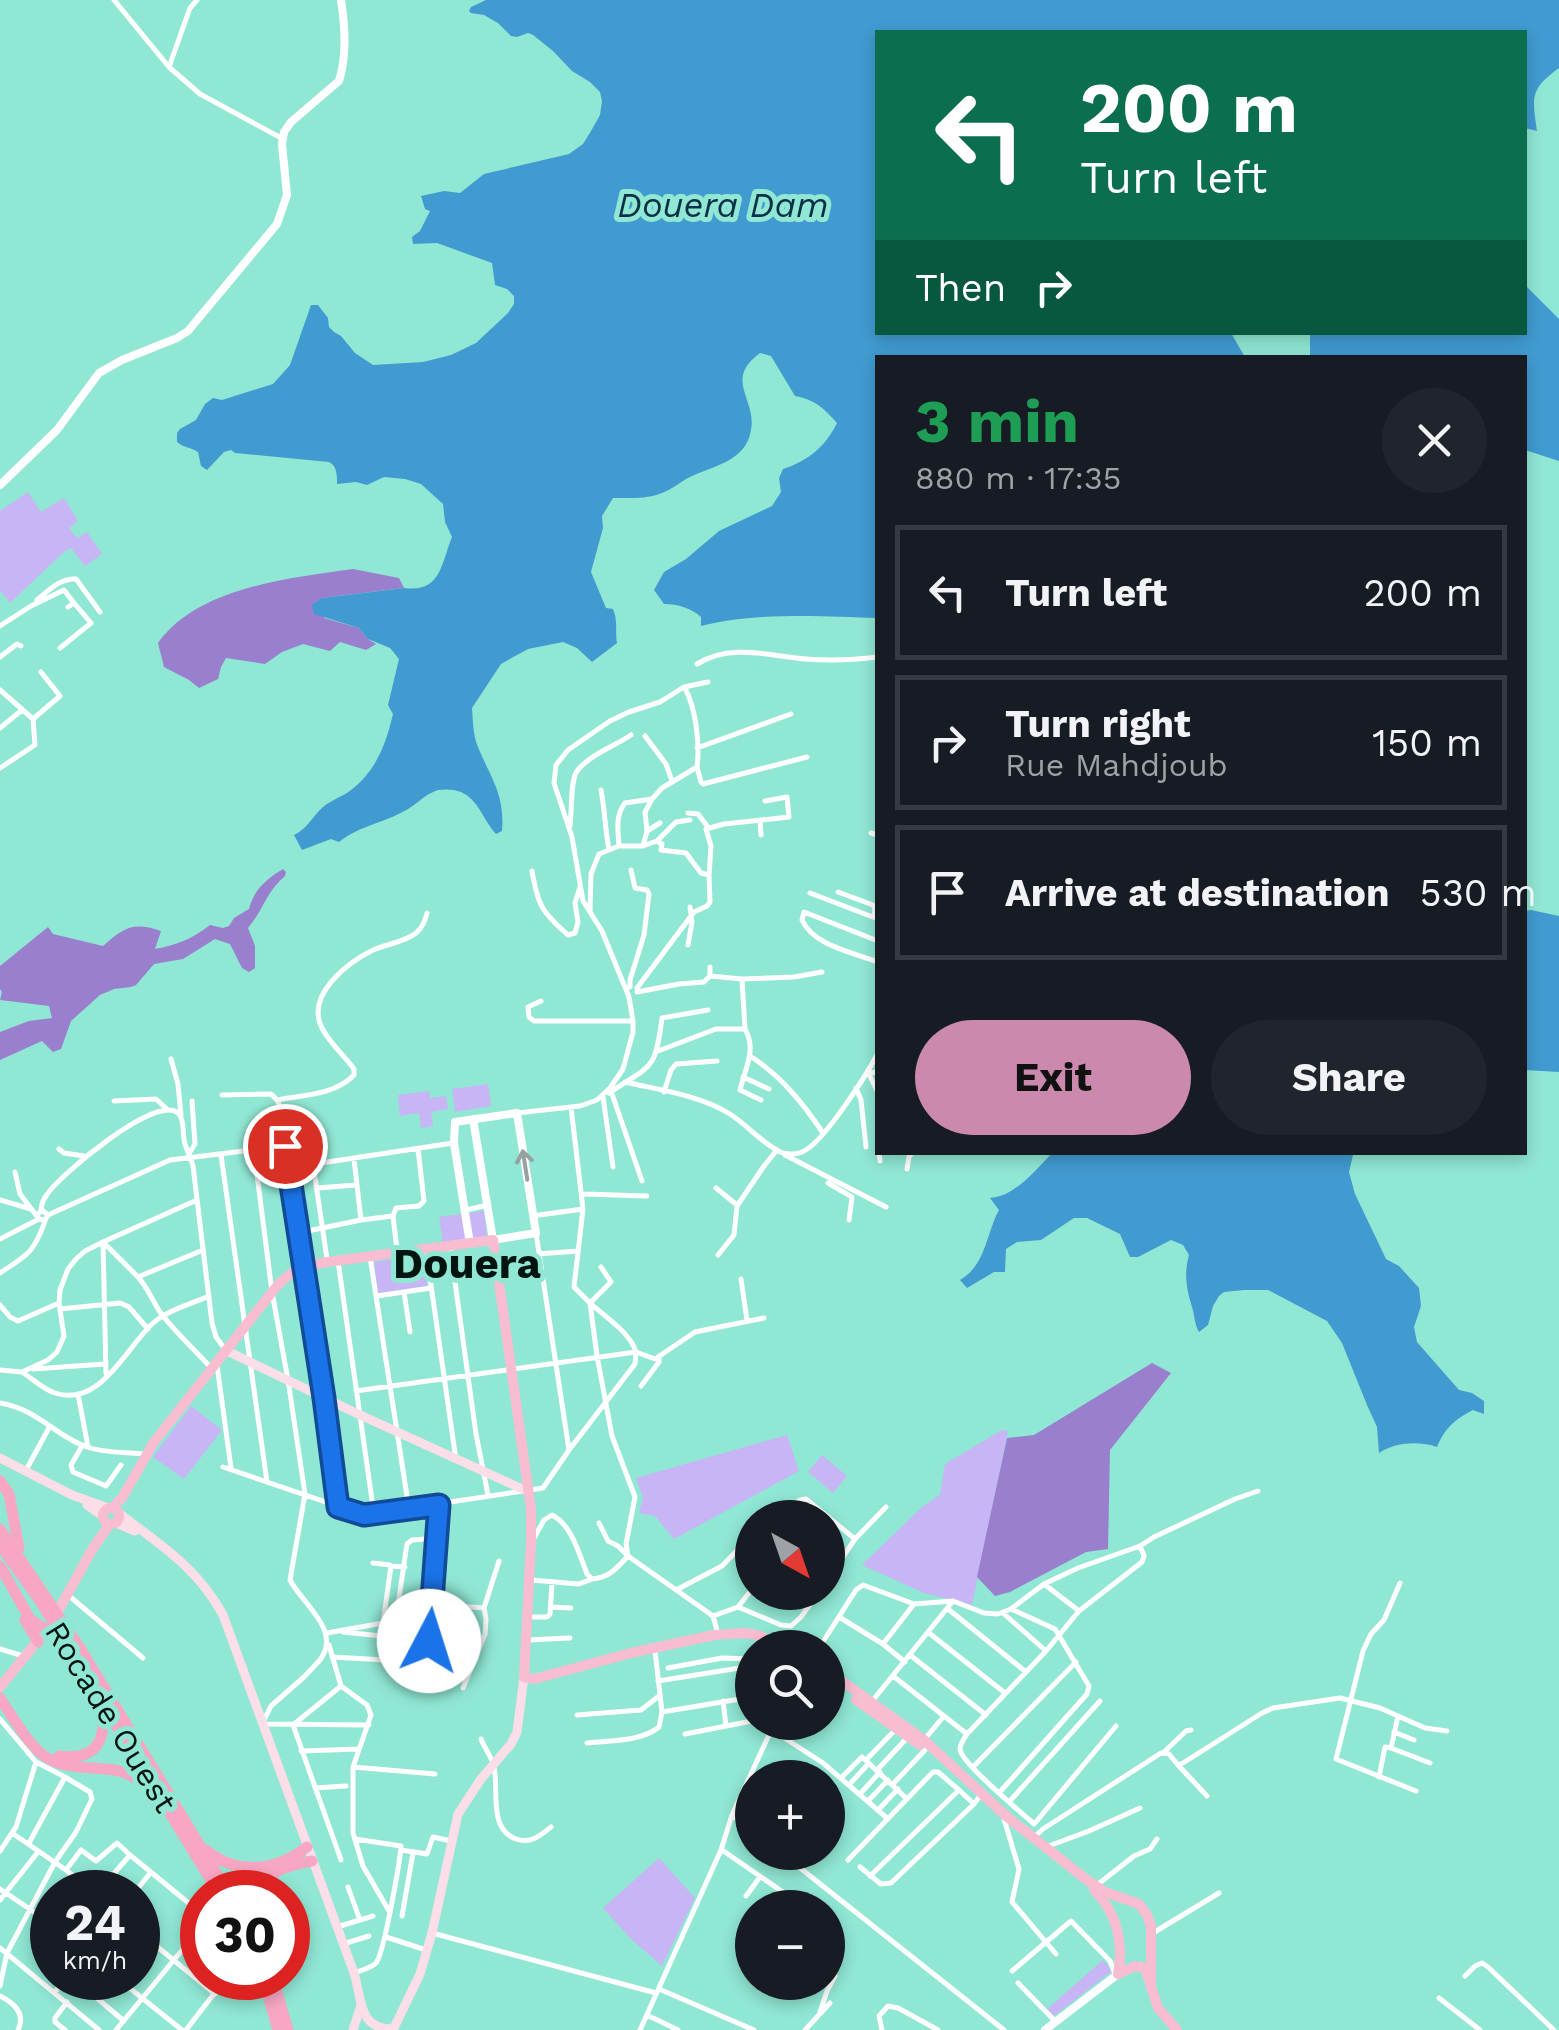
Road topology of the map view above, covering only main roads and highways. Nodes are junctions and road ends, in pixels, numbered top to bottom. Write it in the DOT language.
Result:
graph roads {
  1 [pos="226,1350"];
  2 [pos="0,1458"];
  3 [pos="0,1484"];
  4 [pos="529,1492"];
  5 [pos="0,1498"];
  6 [pos="112,1515"];
  7 [pos="0,1529"];
  8 [pos="0,1545"];
  9 [pos="9,1563"];
  10 [pos="0,1577"];
  11 [pos="43,1598"];
  12 [pos="716,1626"];
  13 [pos="46,1630"];
  14 [pos="735,1630"];
  15 [pos="757,1630"];
  16 [pos="38,1642"];
  17 [pos="526,1676"];
  18 [pos="845,1685"];
  19 [pos="0,1687"];
  20 [pos="845,1688"];
  21 [pos="94,1690"];
  22 [pos="1,1700"];
  23 [pos="925,1745"];
  24 [pos="978,1798"];
  25 [pos="190,1837"];
  26 [pos="1033,1838"];
  27 [pos="306,1847"];
  28 [pos="309,1865"];
  29 [pos="207,1870"];
  30 [pos="213,1870"];
  31 [pos="280,1870"];
  32 [pos="1095,1888"];
  33 [pos="1134,1901"];
  34 [pos="1114,1922"];
  35 [pos="1152,1949"];
  36 [pos="1121,1955"];
  37 [pos="1134,1964"];
  38 [pos="1151,1988"];
  39 [pos="269,2000"];
  40 [pos="279,2000"];
  41 [pos="362,2002"];
  42 [pos="374,2029"];
  43 [pos="278,2030"];
  44 [pos="288,2030"];
  45 [pos="353,2030"];
  46 [pos="394,2030"];
  47 [pos="1177,2030"];
  1 -- 4 [label="main road"];
  1 -- 4 [label="main road"];
  1 -- 6 [label="main road"];
  2 -- 6 [label="main road"];
  3 -- 5 [label="highway"];
  3 -- 9 [label="highway"];
  4 -- 17 [label="main road"];
  6 -- 13 [label="main road"];
  6 -- 27 [label="main road"];
  7 -- 9 [label="highway"];
  8 -- 9 [label="highway, Rocade Ouest"];
  9 -- 11 [label="highway, Rocade Ouest"];
  9 -- 13 [label="highway"];
  10 -- 16 [label="highway"];
  11 -- 21 [label="highway, Rocade Ouest"];
  11 -- 25 [label="highway, Rocade Ouest"];
  12 -- 14 [label="main road"];
  12 -- 15 [label="main road"];
  12 -- 17 [label="main road"];
  12 -- 17 [label="main road"];
  13 -- 16 [label="main road"];
  16 -- 19 [label="main road"];
  17 -- 46 [label="main road"];
  18 -- 23 [label="main road"];
  19 -- 21 [label="highway"];
  20 -- 23 [label="main road"];
  21 -- 25 [label="highway, Rocade Ouest"];
  22 -- 25 [label="highway"];
  23 -- 24 [label="main road"];
  24 -- 26 [label="main road"];
  24 -- 26 [label="main road"];
  25 -- 27 [label="highway"];
  25 -- 29 [label="highway, Rocade Ouest"];
  25 -- 30 [label="highway, Rocade Ouest"];
  26 -- 32 [label="main road"];
  26 -- 32 [label="main road"];
  27 -- 28 [label="main road"];
  28 -- 31 [label="highway"];
  28 -- 41 [label="main road"];
  32 -- 33 [label="main road"];
  32 -- 34 [label="main road"];
  33 -- 34 [label="main road"];
  33 -- 35 [label="main road"];
  34 -- 36 [label="main road"];
  35 -- 37 [label="main road"];
  35 -- 38 [label="main road"];
  36 -- 37 [label="main road"];
  36 -- 37 [label="main road"];
  37 -- 38 [label="main road"];
  38 -- 47 [label="main road"];
  39 -- 43 [label="highway"];
  40 -- 44 [label="highway"];
  41 -- 42 [label="main road"];
  41 -- 45 [label="main road"];
  42 -- 46 [label="main road"];
}
